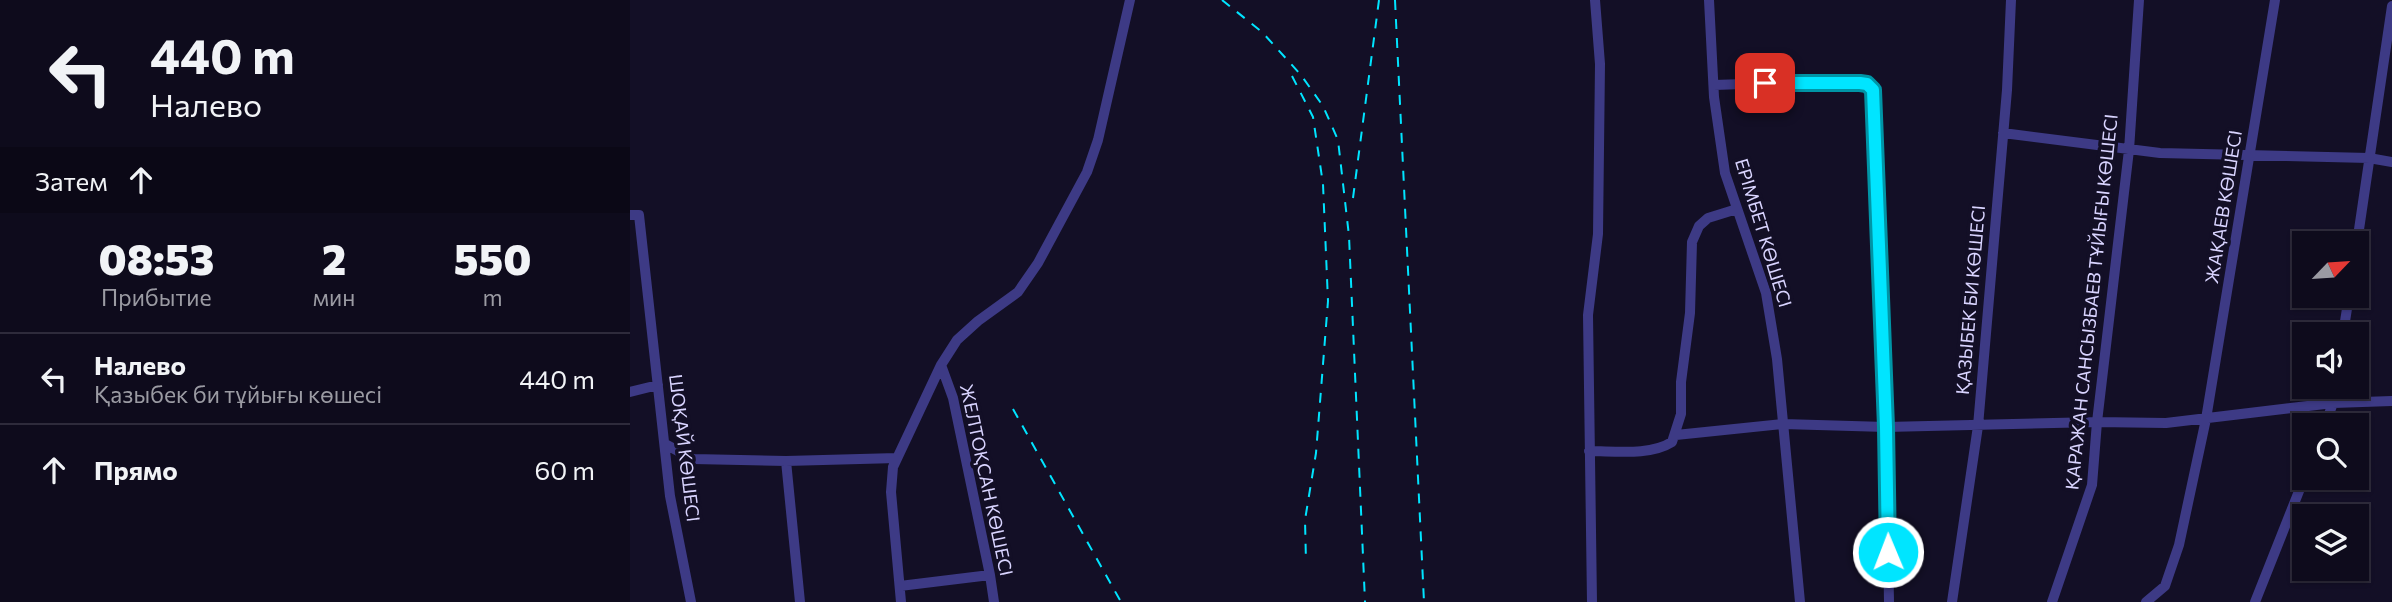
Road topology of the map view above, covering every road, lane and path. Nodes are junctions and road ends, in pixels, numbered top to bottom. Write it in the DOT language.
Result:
graph roads {
  1 [pos="1130,0"];
  2 [pos="1595,0"];
  3 [pos="1709,0"];
  4 [pos="2011,0"];
  5 [pos="2139,0"];
  6 [pos="2276,0"];
  7 [pos="2392,6"];
  8 [pos="1714,85"];
  9 [pos="2003,134"];
  10 [pos="2129,150"];
  11 [pos="2250,155"];
  12 [pos="2369,158"];
  13 [pos="2392,162"];
  14 [pos="1737,209"];
  15 [pos="634,215"];
  16 [pos="2359,231"];
  17 [pos="941,365"];
  18 [pos="658,385"];
  19 [pos="630,391"];
  20 [pos="2334,399"];
  21 [pos="2392,401"];
  22 [pos="2333,403"];
  23 [pos="2329,413"];
  24 [pos="2206,419"];
  25 [pos="2097,422"];
  26 [pos="1783,424"];
  27 [pos="1978,426"];
  28 [pos="1886,427"];
  29 [pos="1676,435"];
  30 [pos="665,444"];
  31 [pos="1589,451"];
  32 [pos="897,458"];
  33 [pos="786,461"];
  34 [pos="2299,490"];
  35 [pos="990,575"];
  36 [pos="900,586"];
  37 [pos="691,602"];
  38 [pos="800,602"];
  39 [pos="901,602"];
  40 [pos="993,602"];
  41 [pos="1592,602"];
  42 [pos="1800,602"];
  43 [pos="1889,602"];
  44 [pos="1952,602"];
  45 [pos="2052,602"];
  46 [pos="2146,602"];
  47 [pos="2255,602"];
  1 -- 17 [label="street"];
  2 -- 31 [label="street"];
  3 -- 8 [label="street, ЕРІМБЕТ КӨШЕСІ"];
  4 -- 9 [label="street, ҚАЗЫБЕК БИ КӨШЕСІ"];
  5 -- 10 [label="street, ҚАРАЖАН САНСЫЗБАЕВ ТҰЙЫҒЫ КӨШЕСІ"];
  6 -- 11 [label="street, ЖАҚАЕВ КӨШЕСІ"];
  7 -- 12 [label="street"];
  8 -- 14 [label="street, ЕРІМБЕТ КӨШЕСІ"];
  8 -- 28 [label="street"];
  9 -- 10 [label="street"];
  9 -- 27 [label="street, ҚАЗЫБЕК БИ КӨШЕСІ"];
  10 -- 11 [label="street"];
  10 -- 25 [label="street, ҚАРАЖАН САНСЫЗБАЕВ ТҰЙЫҒЫ КӨШЕСІ"];
  11 -- 12 [label="street"];
  11 -- 24 [label="street, ЖАҚАЕВ КӨШЕСІ"];
  12 -- 13 [label="street"];
  12 -- 16 [label="street"];
  14 -- 26 [label="street, ЕРІМБЕТ КӨШЕСІ"];
  14 -- 29 [label="street"];
  15 -- 18 [label="street, ШОҚАЙ КӨШЕСІ"];
  17 -- 32 [label="street"];
  17 -- 35 [label="street, ЖЕЛТОҚСАН КӨШЕСІ"];
  18 -- 19 [label="street"];
  18 -- 30 [label="street, ШОҚАЙ КӨШЕСІ"];
  20 -- 22 [label="street"];
  21 -- 22 [label="street"];
  22 -- 23 [label="street"];
  22 -- 24 [label="street"];
  24 -- 25 [label="street"];
  24 -- 46 [label="street, ЖАҚАЕВ КӨШЕСІ"];
  25 -- 27 [label="street"];
  25 -- 45 [label="street, ҚАРАЖАН САНСЫЗБАЕВ ТҰЙЫҒЫ КӨШЕСІ"];
  26 -- 28 [label="street"];
  26 -- 29 [label="street"];
  26 -- 42 [label="street, ЕРІМБЕТ КӨШЕСІ"];
  27 -- 28 [label="street"];
  27 -- 44 [label="street, ҚАЗЫБЕК БИ КӨШЕСІ"];
  28 -- 43 [label="street"];
  29 -- 31 [label="street"];
  30 -- 33 [label="street"];
  30 -- 37 [label="street, ШОҚАЙ КӨШЕСІ"];
  31 -- 41 [label="street"];
  32 -- 33 [label="street"];
  32 -- 36 [label="street"];
  33 -- 38 [label="street"];
  34 -- 47 [label="street"];
  35 -- 36 [label="street"];
  35 -- 40 [label="street, ЖЕЛТОҚСАН КӨШЕСІ"];
  36 -- 39 [label="street"];
}
